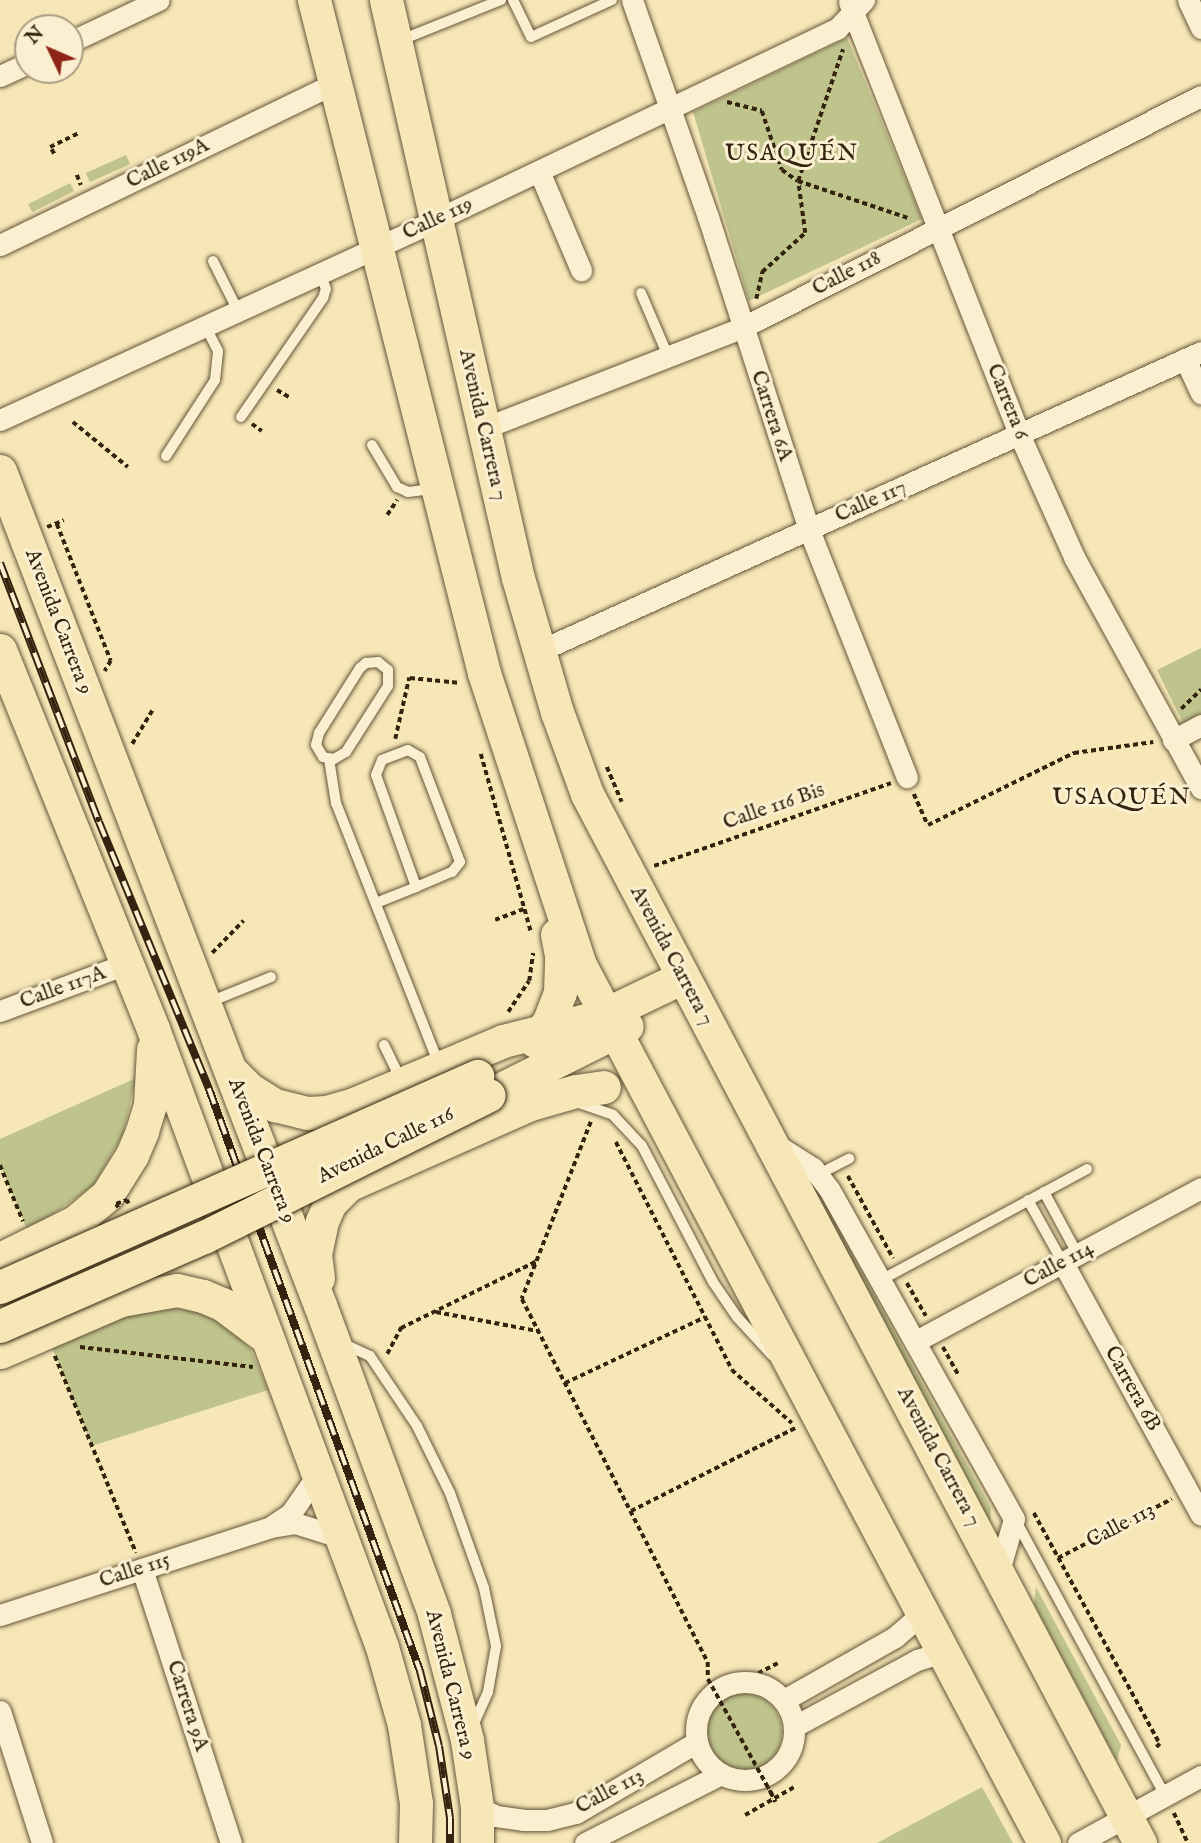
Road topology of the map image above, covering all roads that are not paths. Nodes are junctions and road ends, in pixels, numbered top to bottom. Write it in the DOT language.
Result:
graph roads {
  1 [pos="159,0"];
  2 [pos="314,0"];
  3 [pos="386,0"];
  4 [pos="501,0"];
  5 [pos="513,0"];
  6 [pos="618,0"];
  7 [pos="1188,0"];
  8 [pos="855,4"];
  9 [pos="1201,28"];
  10 [pos="84,35"];
  11 [pos="395,43"];
  12 [pos="335,83"];
  13 [pos="1201,96"];
  14 [pos="670,108"];
  15 [pos="540,170"];
  16 [pos="438,219"];
  17 [pos="938,228"];
  18 [pos="0,245"];
  19 [pos="378,247"];
  20 [pos="213,261"];
  21 [pos="581,270"];
  22 [pos="320,273"];
  23 [pos="641,293"];
  24 [pos="238,311"];
  25 [pos="205,326"];
  26 [pos="743,327"];
  27 [pos="668,356"];
  28 [pos="1193,356"];
  29 [pos="1201,393"];
  30 [pos="241,417"];
  31 [pos="0,420"];
  32 [pos="482,429"];
  33 [pos="1020,436"];
  34 [pos="372,444"];
  35 [pos="166,456"];
  36 [pos="0,471"];
  37 [pos="437,489"];
  38 [pos="809,530"];
  39 [pos="0,650"];
  40 [pos="539,651"];
  41 [pos="1201,724"];
  42 [pos="1168,732"];
  43 [pos="329,759"];
  44 [pos="907,777"];
  45 [pos="1201,788"];
  46 [pos="547,872"];
  47 [pos="416,887"];
  48 [pos="376,903"];
  49 [pos="126,964"];
  50 [pos="271,978"];
  51 [pos="687,986"];
  52 [pos="205,1004"];
  53 [pos="0,1011"];
  54 [pos="610,1023"];
  55 [pos="153,1029"];
  56 [pos="384,1045"];
  57 [pos="531,1059"];
  58 [pos="440,1068"];
  59 [pos="230,1070"];
  60 [pos="402,1084"];
  61 [pos="483,1085"];
  62 [pos="656,1110"];
  63 [pos="769,1140"];
  64 [pos="849,1159"];
  65 [pos="1087,1169"];
  66 [pos="819,1174"];
  67 [pos="1201,1188"];
  68 [pos="1044,1192"];
  69 [pos="1028,1200"];
  70 [pos="0,1259"];
  71 [pos="1070,1259"];
  72 [pos="881,1280"];
  73 [pos="0,1287"];
  74 [pos="320,1305"];
  75 [pos="0,1326"];
  76 [pos="267,1338"];
  77 [pos="334,1340"];
  78 [pos="916,1341"];
  79 [pos="0,1352"];
  80 [pos="806,1391"];
  81 [pos="318,1474"];
  82 [pos="1201,1515"];
  83 [pos="1014,1519"];
  84 [pos="271,1527"];
  85 [pos="343,1538"];
  86 [pos="142,1569"];
  87 [pos="999,1571"];
  88 [pos="923,1613"];
  89 [pos="0,1615"];
  90 [pos="944,1652"];
  91 [pos="784,1700"];
  92 [pos="0,1711"];
  93 [pos="794,1726"];
  94 [pos="467,1740"];
  95 [pos="697,1742"];
  96 [pos="722,1774"];
  97 [pos="1201,1776"];
  98 [pos="1165,1796"];
  99 [pos="477,1807"];
  100 [pos="1133,1830"];
  101 [pos="1080,1842"];
  102 [pos="42,1843"];
  103 [pos="232,1843"];
  104 [pos="415,1843"];
  105 [pos="477,1843"];
  106 [pos="585,1843"];
  107 [pos="1044,1843"];
  1 -- 10 [label="street"];
  2 -- 12 [label="main road"];
  3 -- 11 [label="main road, Avenida Carrera 7"];
  4 -- 11 [label="lane"];
  5 -- 6 [label="lane"];
  6 -- 14 [label="street, Carrera 6A"];
  7 -- 9 [label="street"];
  8 -- 14 [label="street, Calle 119"];
  8 -- 17 [label="street, Carrera 6"];
  11 -- 16 [label="main road, Avenida Carrera 7"];
  12 -- 18 [label="street, Calle 119A"];
  12 -- 19 [label="main road"];
  13 -- 17 [label="street, Calle 118"];
  14 -- 15 [label="street, Calle 119"];
  14 -- 26 [label="street, Carrera 6A"];
  15 -- 16 [label="street, Calle 119"];
  15 -- 21 [label="street"];
  16 -- 19 [label="street, Calle 119"];
  16 -- 32 [label="main road, Avenida Carrera 7"];
  17 -- 26 [label="street, Calle 118"];
  17 -- 33 [label="street, Carrera 6"];
  19 -- 22 [label="street, Calle 119"];
  19 -- 37 [label="main road"];
  20 -- 24 [label="lane"];
  22 -- 24 [label="street, Calle 119"];
  22 -- 30 [label="lane"];
  23 -- 27 [label="lane"];
  24 -- 25 [label="street, Calle 119"];
  25 -- 31 [label="street, Calle 119"];
  25 -- 35 [label="lane"];
  26 -- 27 [label="street, Calle 118"];
  26 -- 38 [label="street, Carrera 6A"];
  27 -- 32 [label="street, Calle 118"];
  28 -- 29 [label="street"];
  28 -- 33 [label="street, Calle 117"];
  32 -- 40 [label="main road, Avenida Carrera 7"];
  33 -- 38 [label="street, Calle 117"];
  33 -- 42 [label="street, Carrera 6"];
  34 -- 37 [label="lane"];
  36 -- 52 [label="main road, Avenida Carrera 9"];
  37 -- 46 [label="main road"];
  38 -- 40 [label="street, Calle 117"];
  38 -- 44 [label="street, Carrera 6A"];
  39 -- 49 [label="main road"];
  40 -- 51 [label="main road, Avenida Carrera 7"];
  41 -- 42 [label="street"];
  42 -- 45 [label="street, Carrera 6"];
  43 -- 43 [label="lane"];
  43 -- 48 [label="lane"];
  46 -- 54 [label="main road"];
  46 -- 57 [label="main road"];
  47 -- 47 [label="lane"];
  47 -- 48 [label="lane"];
  48 -- 58 [label="lane"];
  49 -- 53 [label="street, Calle 117A"];
  49 -- 55 [label="main road"];
  50 -- 52 [label="lane"];
  51 -- 54 [label="main road"];
  51 -- 63 [label="main road, Avenida Carrera 7"];
  52 -- 59 [label="main road, Avenida Carrera 9"];
  54 -- 57 [label="main road"];
  54 -- 62 [label="main road"];
  55 -- 70 [label="main road"];
  55 -- 76 [label="main road"];
  56 -- 60 [label="lane"];
  57 -- 58 [label="main road"];
  57 -- 61 [label="main road, Avenida Calle 116"];
  57 -- 62 [label="main road"];
  57 -- 74 [label="main road"];
  57 -- 80 [label="lane"];
  58 -- 60 [label="main road"];
  59 -- 60 [label="main road"];
  59 -- 74 [label="main road, Avenida Carrera 9"];
  61 -- 73 [label="main road, Avenida Calle 116, bridge"];
  61 -- 75 [label="main road, Avenida Calle 116, bridge"];
  62 -- 80 [label="main road"];
  63 -- 66 [label="street"];
  63 -- 87 [label="main road, Avenida Carrera 7"];
  64 -- 66 [label="lane"];
  65 -- 68 [label="lane"];
  66 -- 72 [label="street"];
  67 -- 71 [label="street, Calle 114"];
  68 -- 69 [label="lane"];
  68 -- 71 [label="lane"];
  69 -- 71 [label="lane"];
  69 -- 72 [label="lane"];
  71 -- 78 [label="street, Calle 114"];
  71 -- 82 [label="street, Carrera 6B"];
  72 -- 78 [label="street"];
  74 -- 77 [label="main road, Avenida Carrera 9"];
  76 -- 79 [label="main road"];
  76 -- 81 [label="main road"];
  77 -- 94 [label="main road, Avenida Carrera 9"];
  77 -- 94 [label="lane"];
  78 -- 83 [label="street"];
  80 -- 88 [label="main road"];
  81 -- 84 [label="street, Calle 115"];
  81 -- 85 [label="main road"];
  83 -- 87 [label="street"];
  83 -- 98 [label="lane"];
  84 -- 85 [label="street, Calle 115"];
  84 -- 86 [label="street, Calle 115"];
  85 -- 104 [label="main road"];
  86 -- 89 [label="street, Calle 115"];
  86 -- 103 [label="street, Carrera 9A"];
  87 -- 100 [label="main road, Avenida Carrera 7"];
  88 -- 90 [label="main road"];
  88 -- 91 [label="street"];
  90 -- 93 [label="street"];
  90 -- 107 [label="main road"];
  91 -- 93 [label="street"];
  91 -- 95 [label="street"];
  92 -- 102 [label="street"];
  93 -- 96 [label="street"];
  94 -- 99 [label="main road, Avenida Carrera 9"];
  95 -- 96 [label="street"];
  95 -- 99 [label="street, Calle 113"];
  96 -- 106 [label="street, Calle 113"];
  97 -- 98 [label="street"];
  98 -- 100 [label="street"];
  99 -- 105 [label="main road, Avenida Carrera 9"];
  100 -- 101 [label="street"];
}
